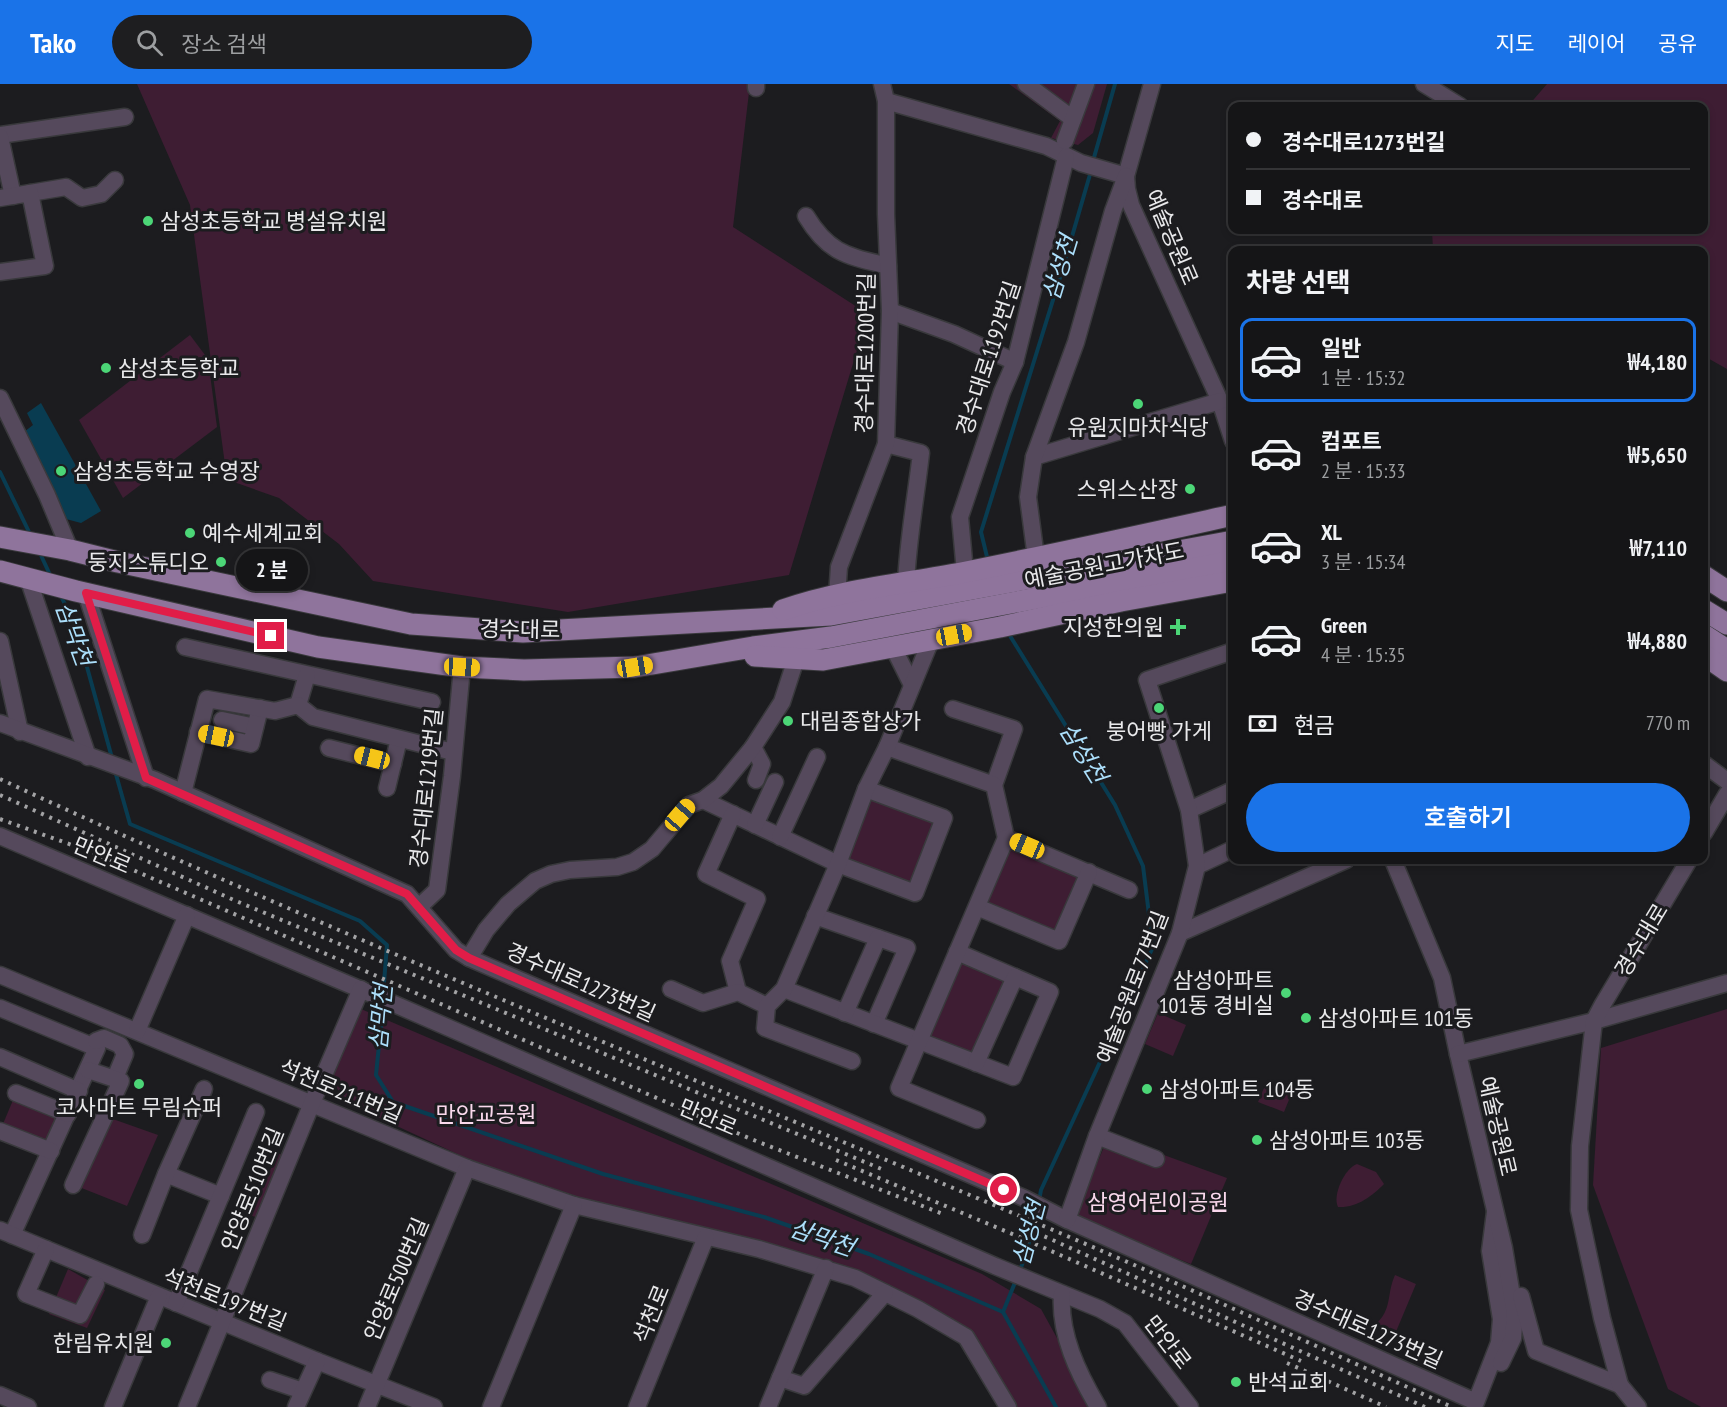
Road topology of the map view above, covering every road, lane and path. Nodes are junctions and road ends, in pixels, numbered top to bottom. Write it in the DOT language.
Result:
graph roads {
  1 [pos="882,84"];
  2 [pos="1026,84"];
  3 [pos="1086,84"];
  4 [pos="1152,84"];
  5 [pos="1424,84"];
  6 [pos="886,101"];
  7 [pos="1453,102"];
  8 [pos="125,117"];
  9 [pos="1073,119"];
  10 [pos="0,136"];
  11 [pos="1071,154"];
  12 [pos="1120,174"];
  13 [pos="115,180"];
  14 [pos="30,193"];
  15 [pos="7,197"];
  16 [pos="806,216"];
  17 [pos="888,266"];
  18 [pos="0,272"];
  19 [pos="890,310"];
  20 [pos="1015,362"];
  21 [pos="0,398"];
  22 [pos="1220,401"];
  23 [pos="1228,426"];
  24 [pos="886,444"];
  25 [pos="1034,456"];
  26 [pos="1228,516"];
  27 [pos="2,537"];
  28 [pos="1228,542"];
  29 [pos="70,550"];
  30 [pos="1029,559"];
  31 [pos="1228,561"];
  32 [pos="0,571"];
  33 [pos="30,579"];
  34 [pos="1228,582"];
  35 [pos="906,583"];
  36 [pos="972,585"];
  37 [pos="81,592"];
  38 [pos="837,596"];
  39 [pos="1708,612"];
  40 [pos="757,619"];
  41 [pos="1727,624"];
  42 [pos="1708,638"];
  43 [pos="931,640"];
  44 [pos="0,641"];
  45 [pos="186,647"];
  46 [pos="893,647"];
  47 [pos="1727,650"];
  48 [pos="718,653"];
  49 [pos="1228,653"];
  50 [pos="1708,658"];
  51 [pos="796,659"];
  52 [pos="462,667"];
  53 [pos="1727,671"];
  54 [pos="307,675"];
  55 [pos="912,685"];
  56 [pos="432,702"];
  57 [pos="298,705"];
  58 [pos="260,708"];
  59 [pos="953,709"];
  60 [pos="222,720"];
  61 [pos="0,723"];
  62 [pos="255,727"];
  63 [pos="20,732"];
  64 [pos="198,732"];
  65 [pos="399,739"];
  66 [pos="753,747"];
  67 [pos="887,747"];
  68 [pos="329,748"];
  69 [pos="453,752"];
  70 [pos="817,757"];
  71 [pos="91,758"];
  72 [pos="393,764"];
  73 [pos="1708,768"];
  74 [pos="144,777"];
  75 [pos="756,780"];
  76 [pos="1727,781"];
  77 [pos="775,782"];
  78 [pos="994,785"];
  79 [pos="387,788"];
  80 [pos="866,789"];
  81 [pos="1228,792"];
  82 [pos="183,794"];
  83 [pos="1727,794"];
  84 [pos="703,800"];
  85 [pos="1190,810"];
  86 [pos="733,814"];
  87 [pos="755,825"];
  88 [pos="1708,826"];
  89 [pos="0,836"];
  90 [pos="780,837"];
  91 [pos="1006,838"];
  92 [pos="1228,851"];
  93 [pos="838,864"];
  94 [pos="1337,864"];
  95 [pos="1396,864"];
  96 [pos="1683,864"];
  97 [pos="1197,866"];
  98 [pos="1089,872"];
  99 [pos="1129,890"];
  100 [pos="419,907"];
  101 [pos="977,907"];
  102 [pos="187,915"];
  103 [pos="815,916"];
  104 [pos="1180,933"];
  105 [pos="878,938"];
  106 [pos="957,952"];
  107 [pos="469,958"];
  108 [pos="0,975"];
  109 [pos="1015,977"];
  110 [pos="1727,983"];
  111 [pos="671,989"];
  112 [pos="784,989"];
  113 [pos="365,991"];
  114 [pos="738,993"];
  115 [pos="767,1006"];
  116 [pos="0,1008"];
  117 [pos="845,1013"];
  118 [pos="1594,1021"];
  119 [pos="874,1024"];
  120 [pos="137,1031"];
  121 [pos="96,1041"];
  122 [pos="919,1041"];
  123 [pos="687,1042"];
  124 [pos="1458,1054"];
  125 [pos="0,1057"];
  126 [pos="852,1061"];
  127 [pos="976,1063"];
  128 [pos="88,1070"];
  129 [pos="115,1078"];
  130 [pos="204,1089"];
  131 [pos="79,1091"];
  132 [pos="16,1094"];
  133 [pos="312,1103"];
  134 [pos="256,1112"];
  135 [pos="68,1114"];
  136 [pos="977,1120"];
  137 [pos="869,1127"];
  138 [pos="0,1131"];
  139 [pos="1097,1136"];
  140 [pos="927,1145"];
  141 [pos="51,1151"];
  142 [pos="1156,1159"];
  143 [pos="467,1168"];
  144 [pos="166,1174"];
  145 [pos="73,1185"];
  146 [pos="221,1196"];
  147 [pos="574,1205"];
  148 [pos="1495,1212"];
  149 [pos="1065,1219"];
  150 [pos="142,1235"];
  151 [pos="3,1237"];
  152 [pos="706,1237"];
  153 [pos="45,1249"];
  154 [pos="826,1268"];
  155 [pos="96,1284"];
  156 [pos="885,1293"];
  157 [pos="1062,1294"];
  158 [pos="159,1296"];
  159 [pos="176,1304"];
  160 [pos="222,1322"];
  161 [pos="317,1361"];
  162 [pos="780,1378"];
  163 [pos="270,1380"];
  164 [pos="377,1383"];
  165 [pos="1620,1385"];
  166 [pos="303,1391"];
  167 [pos="0,1395"];
  168 [pos="1482,1404"];
  169 [pos="28,1407"];
  170 [pos="113,1407"];
  171 [pos="187,1407"];
  172 [pos="296,1407"];
  173 [pos="367,1407"];
  174 [pos="434,1407"];
  175 [pos="491,1407"];
  176 [pos="637,1407"];
  177 [pos="768,1407"];
  178 [pos="1008,1407"];
  179 [pos="1098,1407"];
  180 [pos="1190,1407"];
  181 [pos="1638,1407"];
  1 -- 6 [label="street, 경수대로1200번길"];
  2 -- 9 [label="street"];
  3 -- 9 [label="street, 경수대로1192번길"];
  4 -- 12 [label="street, 예술공원로"];
  5 -- 7 [label="street"];
  6 -- 11 [label="street"];
  6 -- 17 [label="street, 경수대로1200번길"];
  8 -- 10 [label="street"];
  9 -- 11 [label="street, 경수대로1192번길"];
  10 -- 15 [label="street"];
  11 -- 12 [label="street"];
  11 -- 20 [label="street, 경수대로1192번길"];
  12 -- 22 [label="street, 예술공원로"];
  12 -- 25 [label="street"];
  13 -- 14 [label="street"];
  14 -- 15 [label="street"];
  14 -- 18 [label="street"];
  16 -- 17 [label="street"];
  17 -- 19 [label="street, 경수대로1200번길"];
  19 -- 20 [label="street"];
  19 -- 24 [label="street, 경수대로1200번길"];
  20 -- 36 [label="street, 경수대로1192번길"];
  21 -- 29 [label="street"];
  22 -- 23 [label="street, 예술공원로"];
  22 -- 25 [label="street"];
  24 -- 35 [label="street"];
  24 -- 38 [label="street, 경수대로1200번길"];
  25 -- 30 [label="street"];
  26 -- 30 [label="main road"];
  27 -- 29 [label="main road, 경수대로"];
  28 -- 36 [label="main road, 예술공원고가차도"];
  29 -- 40 [label="main road, 경수대로"];
  30 -- 36 [label="main road"];
  31 -- 36 [label="main road, 예술공원고가차도"];
  32 -- 33 [label="main road"];
  33 -- 37 [label="main road, 경수대로"];
  33 -- 71 [label="street"];
  34 -- 43 [label="main road"];
  35 -- 36 [label="main road"];
  35 -- 38 [label="main road"];
  36 -- 40 [label="main road, 경수대로"];
  36 -- 48 [label="main road, 경수대로"];
  37 -- 52 [label="main road, 경수대로"];
  37 -- 74 [label="street"];
  38 -- 40 [label="main road"];
  39 -- 41 [label="main road"];
  42 -- 47 [label="main road"];
  43 -- 46 [label="main road"];
  43 -- 55 [label="street"];
  44 -- 63 [label="street"];
  45 -- 54 [label="street"];
  46 -- 51 [label="main road"];
  46 -- 55 [label="street"];
  48 -- 51 [label="main road"];
  48 -- 52 [label="main road, 경수대로"];
  49 -- 85 [label="street, 예술공원로77번길"];
  50 -- 53 [label="main road"];
  51 -- 66 [label="street"];
  52 -- 69 [label="street, 경수대로1219번길"];
  54 -- 56 [label="street"];
  54 -- 57 [label="street"];
  55 -- 67 [label="street"];
  57 -- 58 [label="street"];
  57 -- 65 [label="street"];
  58 -- 62 [label="street"];
  58 -- 64 [label="street"];
  59 -- 78 [label="street"];
  60 -- 62 [label="street"];
  61 -- 63 [label="street"];
  62 -- 64 [label="street"];
  63 -- 71 [label="street"];
  64 -- 82 [label="street"];
  65 -- 69 [label="street"];
  65 -- 72 [label="street"];
  66 -- 75 [label="street"];
  66 -- 84 [label="street"];
  67 -- 78 [label="street"];
  67 -- 80 [label="street"];
  68 -- 72 [label="street"];
  69 -- 100 [label="street, 경수대로1219번길"];
  70 -- 90 [label="street"];
  71 -- 74 [label="street, 경수대로1273번길"];
  72 -- 79 [label="street"];
  73 -- 76 [label="street"];
  74 -- 82 [label="street, 경수대로1273번길"];
  77 -- 87 [label="street"];
  78 -- 91 [label="street"];
  80 -- 93 [label="street"];
  80 -- 93 [label="street"];
  81 -- 85 [label="street"];
  82 -- 100 [label="street, 경수대로1273번길"];
  83 -- 88 [label="street"];
  84 -- 86 [label="street"];
  84 -- 107 [label="street"];
  85 -- 97 [label="street, 예술공원로77번길"];
  86 -- 87 [label="street"];
  86 -- 114 [label="street"];
  87 -- 90 [label="street"];
  89 -- 102 [label="street, 만안로"];
  90 -- 93 [label="street"];
  91 -- 98 [label="street"];
  91 -- 101 [label="street"];
  92 -- 97 [label="street"];
  93 -- 103 [label="street"];
  94 -- 104 [label="street"];
  95 -- 124 [label="street, 예술공원로"];
  96 -- 118 [label="street, 경수대로"];
  97 -- 104 [label="street, 예술공원로77번길"];
  98 -- 99 [label="street"];
  98 -- 101 [label="street"];
  100 -- 107 [label="street, 경수대로1273번길"];
  101 -- 106 [label="street"];
  102 -- 113 [label="street, 만안로"];
  102 -- 120 [label="street"];
  103 -- 105 [label="street"];
  103 -- 112 [label="street"];
  104 -- 139 [label="street, 예술공원로77번길"];
  105 -- 117 [label="street"];
  105 -- 119 [label="street"];
  106 -- 109 [label="street"];
  106 -- 122 [label="street"];
  107 -- 137 [label="street, 경수대로1273번길"];
  108 -- 120 [label="street, 석천로211번길"];
  109 -- 127 [label="street"];
  109 -- 127 [label="street"];
  110 -- 118 [label="street"];
  111 -- 114 [label="street"];
  112 -- 115 [label="street"];
  112 -- 117 [label="street"];
  113 -- 133 [label="street, 안양로510번길"];
  113 -- 157 [label="street, 만안로"];
  114 -- 115 [label="street"];
  115 -- 126 [label="street"];
  116 -- 128 [label="street"];
  117 -- 119 [label="street"];
  118 -- 124 [label="street"];
  118 -- 165 [label="street"];
  119 -- 122 [label="street"];
  120 -- 133 [label="street, 석천로211번길"];
  121 -- 129 [label="street"];
  122 -- 127 [label="street"];
  122 -- 136 [label="street"];
  123 -- 137 [label="street"];
  124 -- 148 [label="street, 예술공원로"];
  125 -- 131 [label="street"];
  128 -- 129 [label="street"];
  128 -- 131 [label="street"];
  129 -- 145 [label="street"];
  130 -- 144 [label="street"];
  131 -- 135 [label="street"];
  132 -- 135 [label="street"];
  133 -- 143 [label="street, 석천로211번길"];
  133 -- 160 [label="street, 안양로510번길"];
  134 -- 146 [label="street"];
  135 -- 141 [label="street"];
  137 -- 140 [label="street"];
  137 -- 149 [label="street, 경수대로1273번길"];
  138 -- 141 [label="street"];
  139 -- 142 [label="street"];
  139 -- 149 [label="street, 예술공원로77번길"];
  141 -- 151 [label="street"];
  143 -- 147 [label="street, 석천로211번길"];
  143 -- 164 [label="street, 안양로500번길"];
  144 -- 146 [label="street"];
  144 -- 150 [label="street"];
  146 -- 159 [label="street"];
  147 -- 152 [label="street, 석천로211번길"];
  147 -- 175 [label="street"];
  148 -- 149 [label="street, 경수대로1273번길"];
  148 -- 165 [label="street"];
  148 -- 168 [label="street, 예술공원로"];
  151 -- 153 [label="street, 석천로197번길"];
  152 -- 154 [label="street, 석천로211번길"];
  152 -- 176 [label="street, 석천로"];
  153 -- 155 [label="street"];
  153 -- 158 [label="street, 석천로197번길"];
  154 -- 156 [label="street, 석천로211번길"];
  154 -- 162 [label="street"];
  156 -- 162 [label="street"];
  156 -- 178 [label="street, 석천로211번길"];
  157 -- 179 [label="street"];
  157 -- 180 [label="street, 만안로"];
  158 -- 159 [label="street, 석천로197번길"];
  158 -- 170 [label="street"];
  159 -- 160 [label="street, 석천로197번길"];
  160 -- 161 [label="street, 석천로197번길"];
  160 -- 171 [label="street, 안양로510번길"];
  161 -- 164 [label="street, 석천로197번길"];
  161 -- 166 [label="street"];
  162 -- 177 [label="street"];
  163 -- 166 [label="street"];
  164 -- 173 [label="street, 안양로500번길"];
  164 -- 174 [label="street, 석천로197번길"];
  165 -- 181 [label="street"];
  166 -- 172 [label="street"];
  167 -- 169 [label="street"];
}
